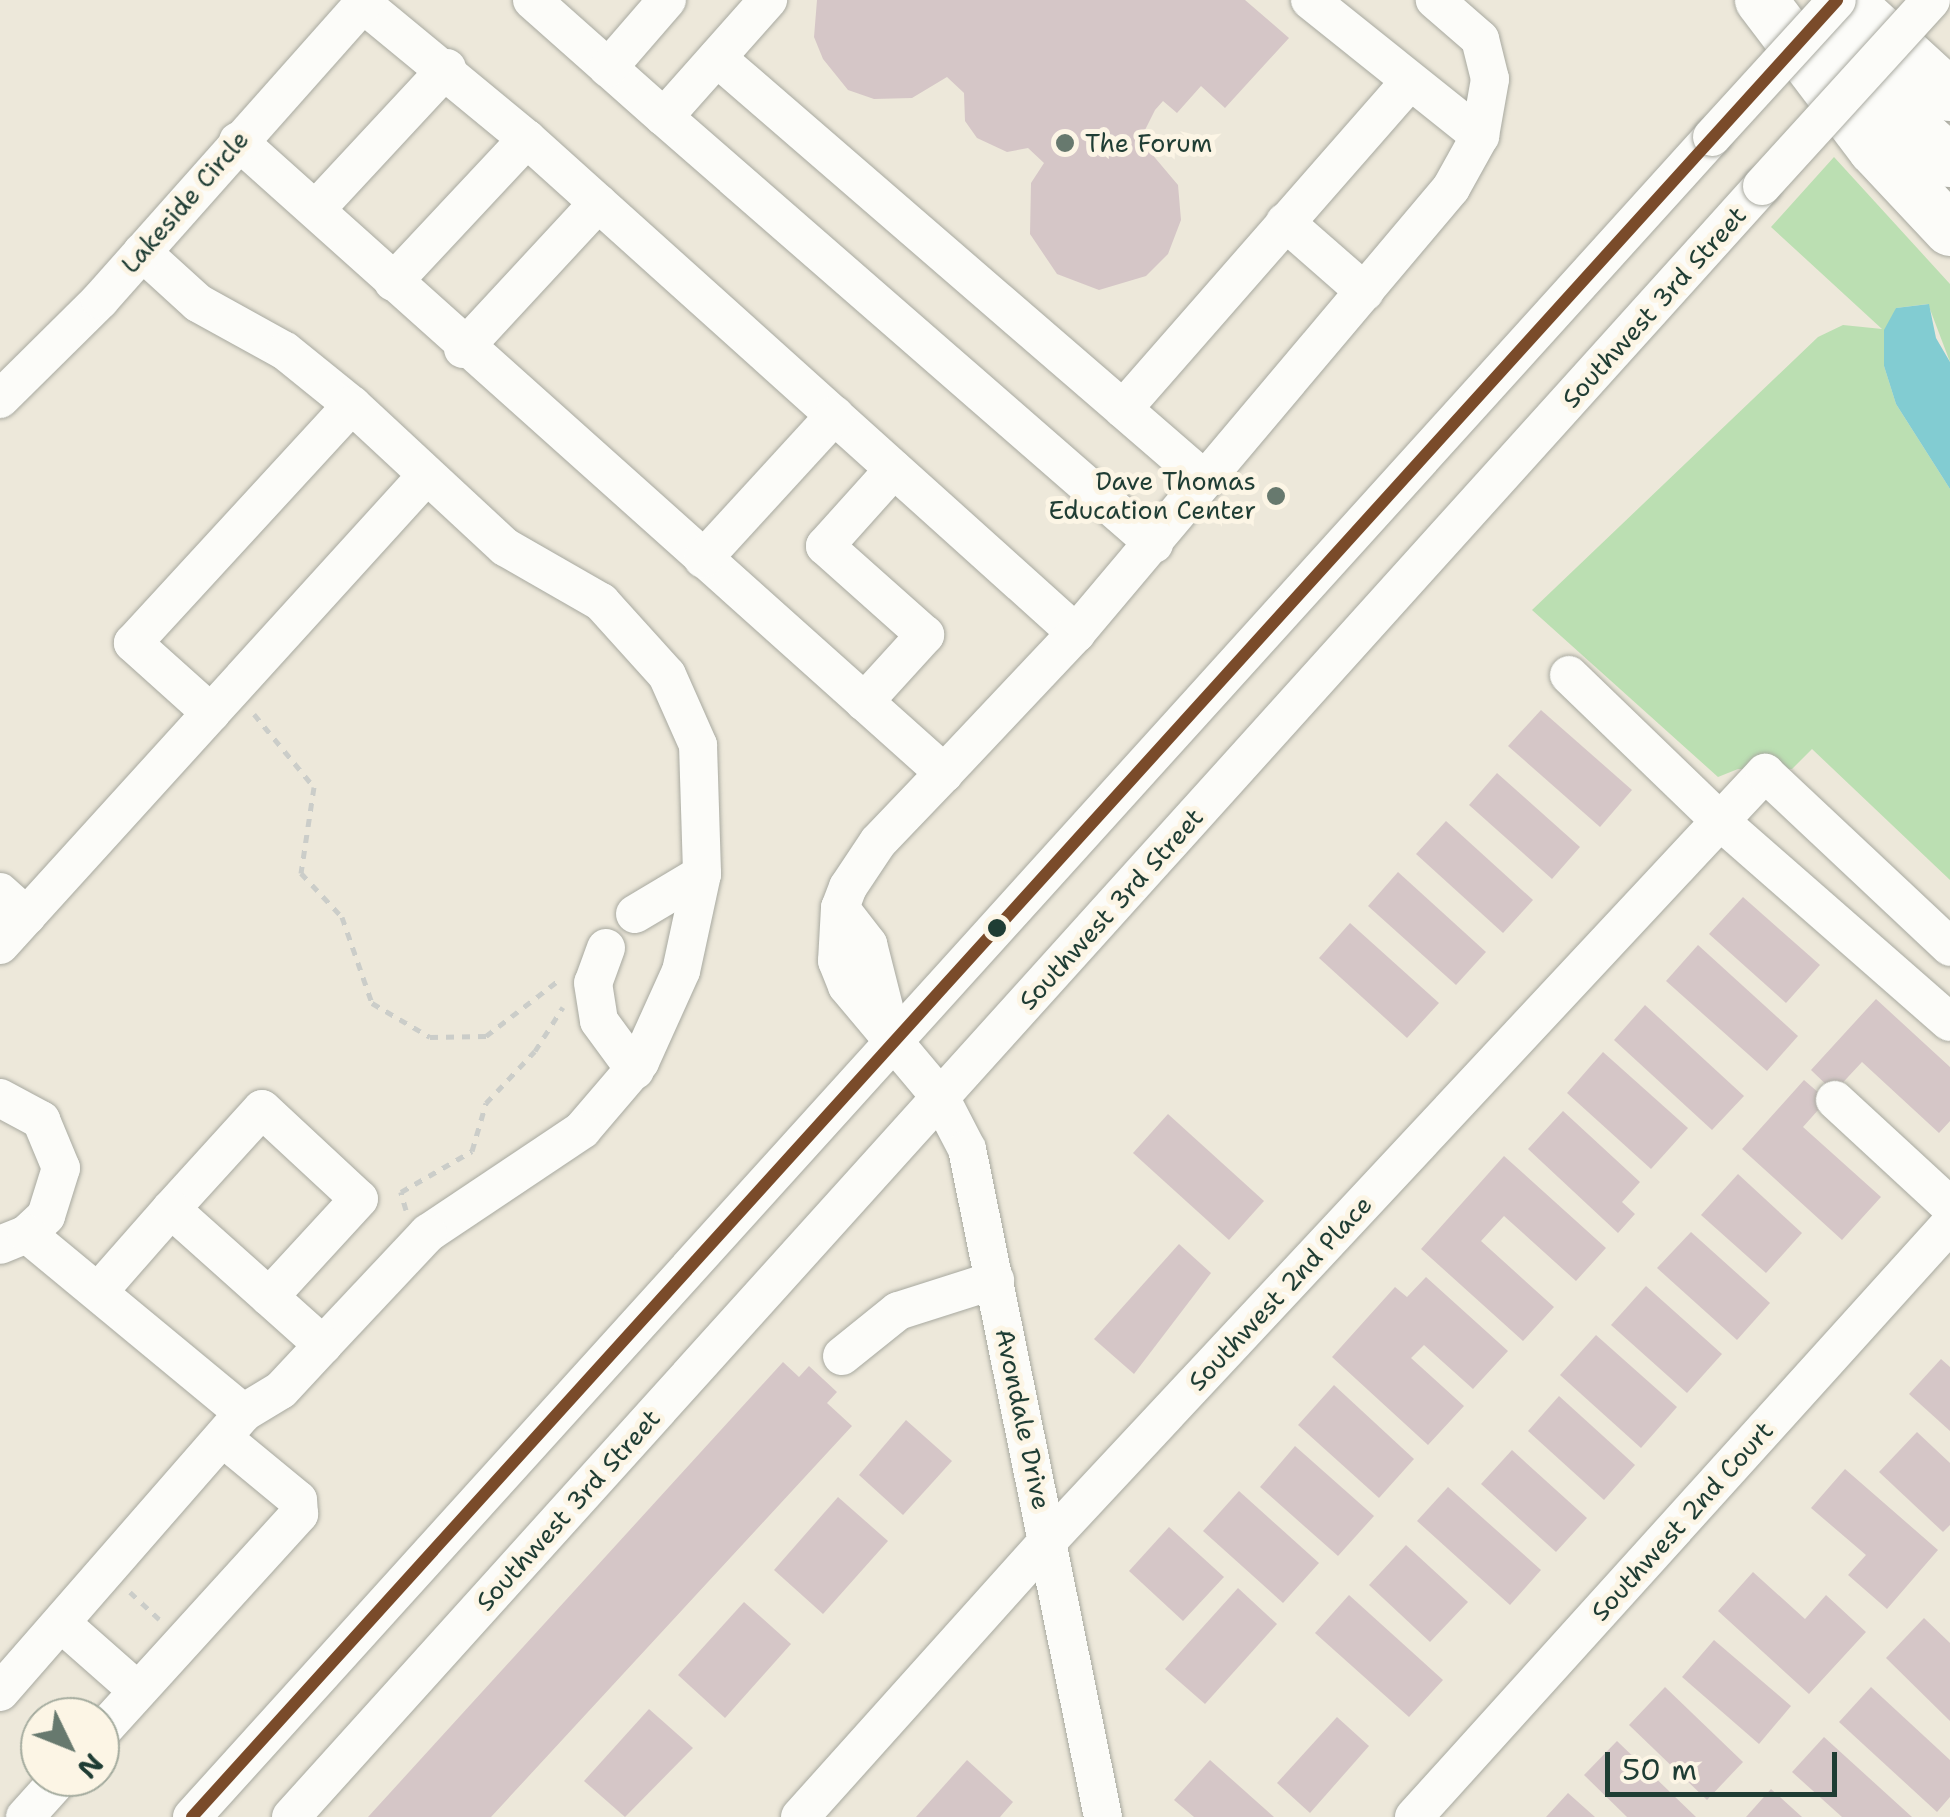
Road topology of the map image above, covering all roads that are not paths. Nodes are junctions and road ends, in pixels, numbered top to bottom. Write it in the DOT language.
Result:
graph roads {
  1 [pos="532,0"];
  2 [pos="666,0"];
  3 [pos="768,0"];
  4 [pos="1310,0"];
  5 [pos="1436,0"];
  6 [pos="1761,0"];
  7 [pos="1774,0"];
  8 [pos="1836,0"];
  9 [pos="1846,0"];
  10 [pos="1932,0"];
  11 [pos="364,2"];
  12 [pos="717,58"];
  13 [pos="446,68"];
  14 [pos="608,68"];
  15 [pos="1408,83"];
  16 [pos="1950,95"];
  17 [pos="664,116"];
  18 [pos="1480,136"];
  19 [pos="528,139"];
  20 [pos="238,141"];
  21 [pos="1950,161"];
  22 [pos="598,203"];
  23 [pos="317,208"];
  24 [pos="1285,222"];
  25 [pos="1950,230"];
  26 [pos="142,252"];
  27 [pos="393,282"];
  28 [pos="1365,292"];
  29 [pos="463,349"];
  30 [pos="0,399"];
  31 [pos="352,405"];
  32 [pos="1123,409"];
  33 [pos="835,415"];
  34 [pos="894,469"];
  35 [pos="426,476"];
  36 [pos="1205,480"];
  37 [pos="1154,544"];
  38 [pos="703,560"];
  39 [pos="1076,633"];
  40 [pos="1569,674"];
  41 [pos="864,702"];
  42 [pos="211,712"];
  43 [pos="944,773"];
  44 [pos="1720,822"];
  45 [pos="702,874"];
  46 [pos="13,904"];
  47 [pos="634,914"];
  48 [pos="0,945"];
  49 [pos="1950,946"];
  50 [pos="606,948"];
  51 [pos="1950,1022"];
  52 [pos="893,1044"];
  53 [pos="634,1070"];
  54 [pos="940,1097"];
  55 [pos="0,1098"];
  56 [pos="1836,1100"];
  57 [pos="1950,1206"];
  58 [pos="170,1209"];
  59 [pos="1950,1224"];
  60 [pos="14,1239"];
  61 [pos="995,1280"];
  62 [pos="99,1291"];
  63 [pos="269,1297"];
  64 [pos="323,1345"];
  65 [pos="842,1356"];
  66 [pos="234,1426"];
  67 [pos="1048,1541"];
  68 [pos="62,1624"];
  69 [pos="138,1691"];
  70 [pos="0,1692"];
  71 [pos="120,1711"];
  72 [pos="42,1797"];
  73 [pos="25,1817"];
  74 [pos="192,1817"];
  75 [pos="291,1817"];
  76 [pos="800,1817"];
  77 [pos="1102,1817"];
  78 [pos="1414,1817"];
  1 -- 14 [label="street"];
  2 -- 14 [label="street"];
  3 -- 12 [label="street"];
  4 -- 15 [label="street"];
  5 -- 18 [label="street"];
  6 -- 25 [label="highway"];
  7 -- 21 [label="highway"];
  8 -- 52 [label="street, bridge"];
  9 -- 16 [label="highway"];
  10 -- 54 [label="street, Southwest 3rd Street, bridge"];
  11 -- 13 [label="street"];
  11 -- 20 [label="street, Lakeside Circle"];
  12 -- 17 [label="street"];
  12 -- 32 [label="street"];
  13 -- 19 [label="street"];
  13 -- 23 [label="street"];
  14 -- 17 [label="street"];
  15 -- 18 [label="street"];
  15 -- 24 [label="street"];
  17 -- 37 [label="street"];
  18 -- 28 [label="street"];
  19 -- 22 [label="street"];
  19 -- 27 [label="street"];
  20 -- 23 [label="street"];
  20 -- 26 [label="street, Lakeside Circle"];
  22 -- 29 [label="street"];
  22 -- 33 [label="street"];
  23 -- 27 [label="street"];
  24 -- 28 [label="street"];
  24 -- 32 [label="street"];
  26 -- 30 [label="street, Lakeside Circle"];
  26 -- 31 [label="street"];
  27 -- 29 [label="street"];
  28 -- 36 [label="street"];
  29 -- 38 [label="street"];
  31 -- 35 [label="street"];
  31 -- 42 [label="street"];
  32 -- 36 [label="street"];
  33 -- 34 [label="street"];
  33 -- 38 [label="street"];
  34 -- 39 [label="street"];
  34 -- 41 [label="street"];
  35 -- 42 [label="street"];
  35 -- 45 [label="street"];
  36 -- 37 [label="street"];
  37 -- 39 [label="street"];
  38 -- 41 [label="street"];
  39 -- 43 [label="street"];
  40 -- 44 [label="street"];
  41 -- 43 [label="street"];
  42 -- 46 [label="street"];
  43 -- 52 [label="street"];
  44 -- 49 [label="street, Southwest 2nd Place"];
  44 -- 51 [label="street"];
  44 -- 67 [label="street, Southwest 2nd Place"];
  45 -- 47 [label="street"];
  45 -- 53 [label="street"];
  46 -- 48 [label="street"];
  50 -- 53 [label="street"];
  52 -- 54 [label="street, Avondale Drive"];
  52 -- 74 [label="street"];
  53 -- 64 [label="street"];
  54 -- 61 [label="street, Avondale Drive"];
  54 -- 75 [label="street, Southwest 3rd Street"];
  55 -- 60 [label="street"];
  56 -- 57 [label="street"];
  58 -- 62 [label="street"];
  58 -- 63 [label="street"];
  58 -- 63 [label="street"];
  59 -- 78 [label="street, Southwest 2nd Court"];
  60 -- 62 [label="street"];
  61 -- 65 [label="street"];
  61 -- 67 [label="street, Avondale Drive"];
  62 -- 66 [label="street"];
  63 -- 64 [label="street"];
  64 -- 66 [label="street"];
  66 -- 68 [label="street"];
  66 -- 69 [label="street"];
  67 -- 76 [label="street, Southwest 2nd Place"];
  67 -- 77 [label="street, Avondale Drive"];
  68 -- 69 [label="street"];
  68 -- 70 [label="street"];
  69 -- 71 [label="street"];
  72 -- 73 [label="street"];
}
